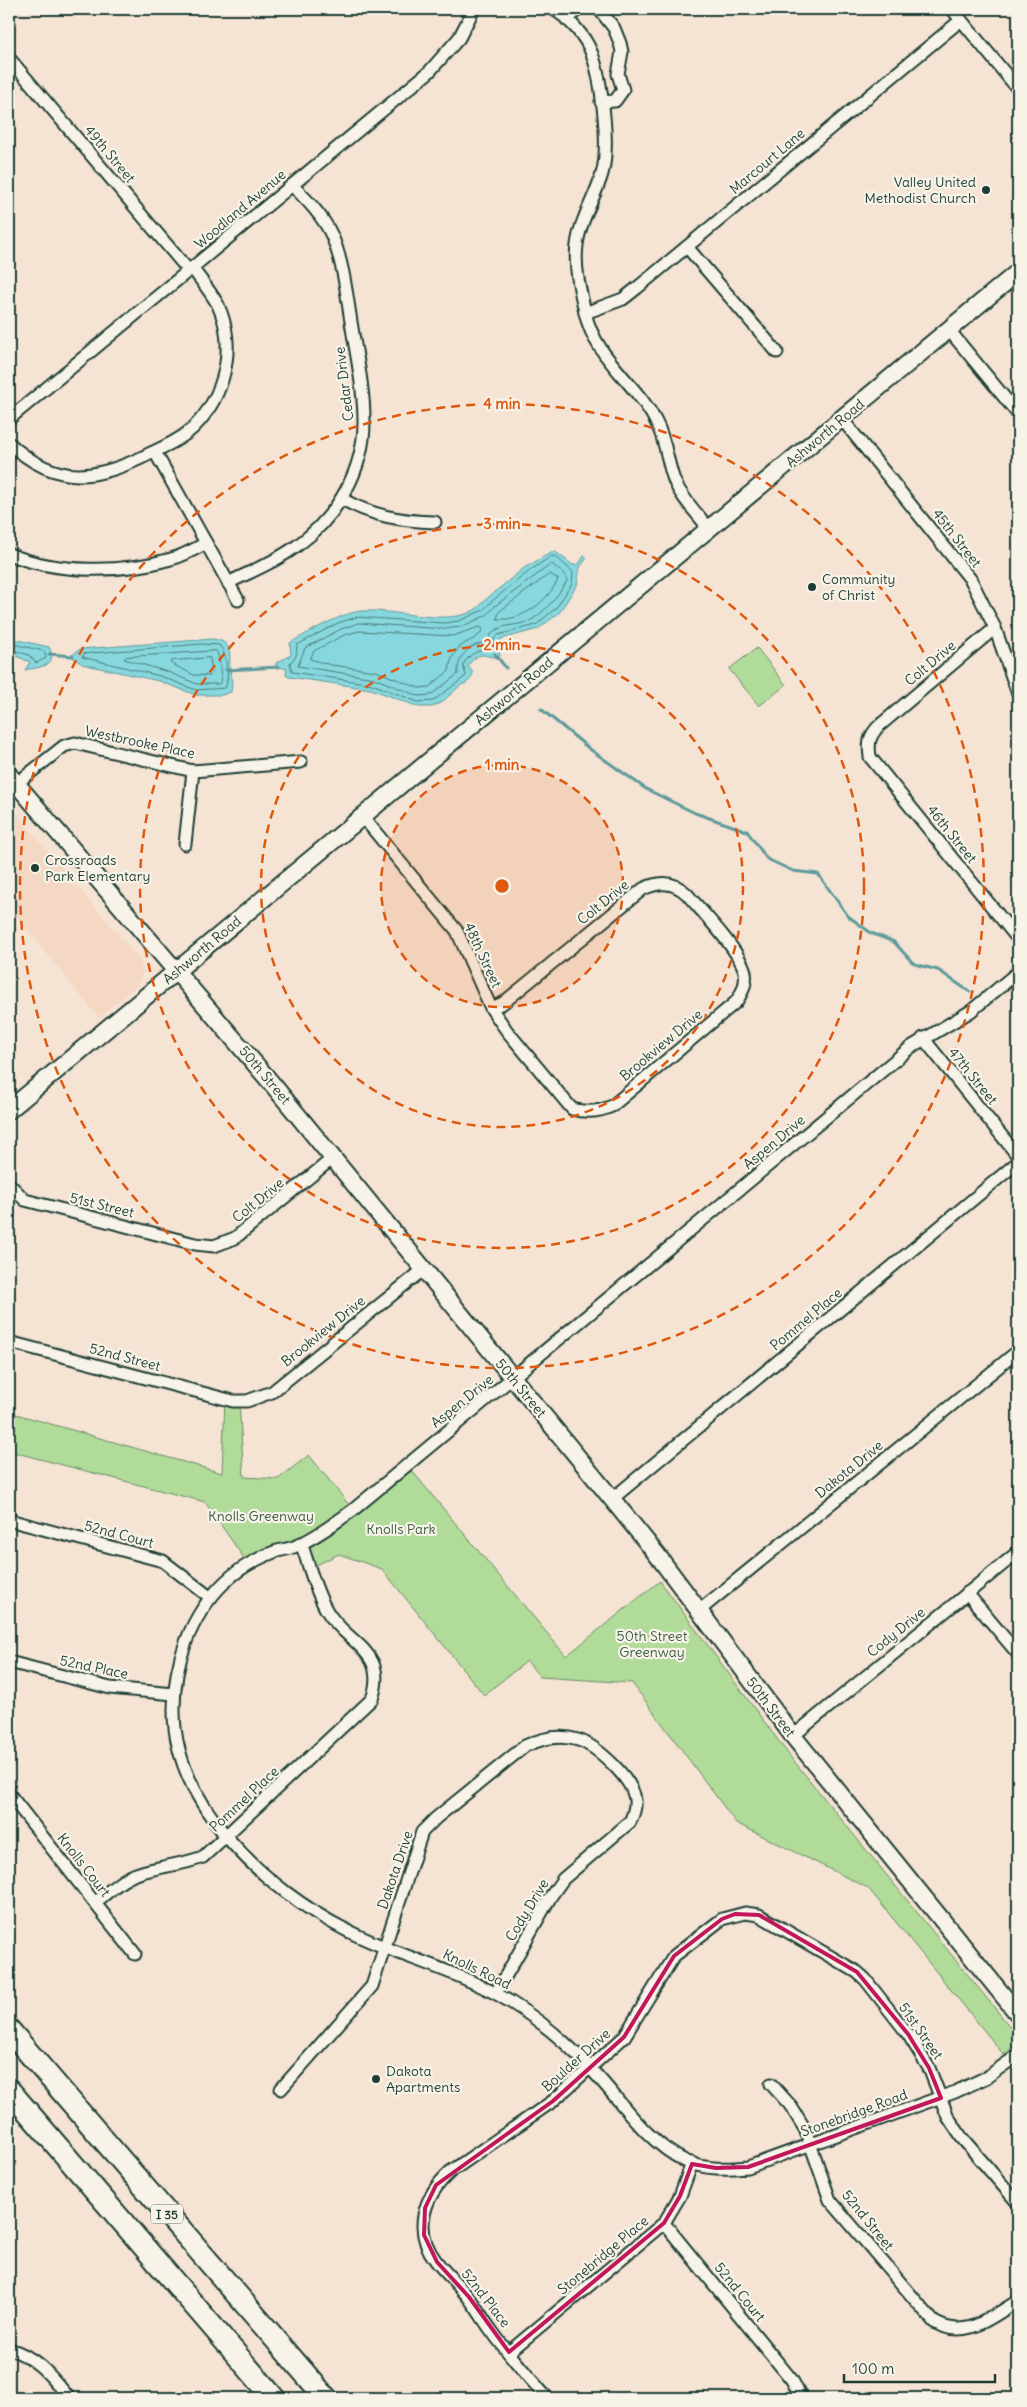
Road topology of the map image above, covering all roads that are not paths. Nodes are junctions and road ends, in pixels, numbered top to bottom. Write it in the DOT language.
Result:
graph roads {
  1 [pos="474,9"];
  2 [pos="553,9"];
  3 [pos="578,9"];
  4 [pos="599,9"];
  5 [pos="952,9"];
  6 [pos="567,20"];
  7 [pos="961,20"];
  8 [pos="9,58"];
  9 [pos="1018,89"];
  10 [pos="601,102"];
  11 [pos="292,185"];
  12 [pos="688,247"];
  13 [pos="190,269"];
  14 [pos="1018,272"];
  15 [pos="585,313"];
  16 [pos="949,330"];
  17 [pos="778,352"];
  18 [pos="1018,414"];
  19 [pos="9,419"];
  20 [pos="842,419"];
  21 [pos="9,443"];
  22 [pos="155,452"];
  23 [pos="342,499"];
  24 [pos="435,522"];
  25 [pos="709,529"];
  26 [pos="206,543"];
  27 [pos="9,554"];
  28 [pos="228,583"];
  29 [pos="238,600"];
  30 [pos="995,628"];
  31 [pos="1018,694"];
  32 [pos="868,744"];
  33 [pos="301,762"];
  34 [pos="193,771"];
  35 [pos="12,779"];
  36 [pos="363,817"];
  37 [pos="185,844"];
  38 [pos="1018,939"];
  39 [pos="744,971"];
  40 [pos="176,972"];
  41 [pos="1018,972"];
  42 [pos="491,1008"];
  43 [pos="923,1038"];
  44 [pos="572,1109"];
  45 [pos="9,1110"];
  46 [pos="1018,1156"];
  47 [pos="333,1158"];
  48 [pos="1018,1162"];
  49 [pos="9,1184"];
  50 [pos="195,1244"];
  51 [pos="424,1269"];
  52 [pos="9,1342"];
  53 [pos="1018,1351"];
  54 [pos="513,1378"];
  55 [pos="234,1401"];
  56 [pos="612,1499"];
  57 [pos="9,1520"];
  58 [pos="301,1543"];
  59 [pos="1018,1552"];
  60 [pos="968,1593"];
  61 [pos="210,1598"];
  62 [pos="700,1610"];
  63 [pos="1018,1654"];
  64 [pos="9,1662"];
  65 [pos="174,1694"];
  66 [pos="793,1736"];
  67 [pos="628,1781"];
  68 [pos="9,1794"];
  69 [pos="227,1835"];
  70 [pos="95,1903"];
  71 [pos="759,1914"];
  72 [pos="386,1947"];
  73 [pos="135,1954"];
  74 [pos="496,1993"];
  75 [pos="1018,2014"];
  76 [pos="9,2030"];
  77 [pos="1018,2055"];
  78 [pos="590,2068"];
  79 [pos="771,2084"];
  80 [pos="281,2089"];
  81 [pos="9,2090"];
  82 [pos="940,2098"];
  83 [pos="811,2144"];
  84 [pos="692,2163"];
  85 [pos="1018,2202"];
  86 [pos="425,2208"];
  87 [pos="664,2224"];
  88 [pos="1018,2301"];
  89 [pos="9,2349"];
  90 [pos="509,2352"];
  91 [pos="69,2398"];
  92 [pos="274,2398"];
  93 [pos="326,2398"];
  94 [pos="547,2398"];
  95 [pos="801,2398"];
  1 -- 11 [label="street, Woodland Avenue"];
  2 -- 6 [label="street"];
  3 -- 6 [label="street"];
  4 -- 10 [label="street"];
  5 -- 7 [label="street"];
  6 -- 10 [label="street"];
  7 -- 9 [label="street"];
  7 -- 12 [label="street, Marcourt Lane"];
  8 -- 13 [label="street, 49th Street"];
  10 -- 15 [label="street"];
  11 -- 13 [label="street, Woodland Avenue"];
  11 -- 23 [label="street, Cedar Drive"];
  12 -- 15 [label="street, Marcourt Lane"];
  12 -- 17 [label="street"];
  13 -- 19 [label="street, Woodland Avenue"];
  13 -- 22 [label="street, 49th Street"];
  14 -- 16 [label="main road, Ashworth Road"];
  15 -- 25 [label="street"];
  16 -- 18 [label="street"];
  16 -- 20 [label="main road, Ashworth Road"];
  20 -- 25 [label="main road, Ashworth Road"];
  20 -- 30 [label="street, 45th Street"];
  21 -- 22 [label="street, 49th Street"];
  22 -- 26 [label="street"];
  23 -- 24 [label="street"];
  23 -- 28 [label="street, Cedar Drive"];
  25 -- 36 [label="main road, Ashworth Road"];
  26 -- 27 [label="street"];
  26 -- 28 [label="street"];
  28 -- 29 [label="street"];
  30 -- 31 [label="street, 45th Street"];
  30 -- 32 [label="street, Colt Drive"];
  32 -- 38 [label="street, 46th Street"];
  33 -- 34 [label="street, Westbrooke Place"];
  34 -- 35 [label="street, Westbrooke Place"];
  34 -- 37 [label="street"];
  35 -- 40 [label="main road, 50th Street"];
  36 -- 40 [label="main road, Ashworth Road"];
  36 -- 42 [label="street, 48th Street"];
  39 -- 42 [label="street, Colt Drive"];
  39 -- 44 [label="street, Brookview Drive"];
  40 -- 45 [label="main road, Ashworth Road"];
  40 -- 47 [label="main road, 50th Street"];
  41 -- 43 [label="street, Aspen Drive"];
  42 -- 44 [label="street, 48th Street"];
  43 -- 46 [label="street, 47th Street"];
  43 -- 54 [label="street, Aspen Drive"];
  47 -- 50 [label="street, Colt Drive"];
  47 -- 51 [label="main road, 50th Street"];
  48 -- 56 [label="street, Pommel Place"];
  49 -- 50 [label="street, 51st Street"];
  51 -- 54 [label="main road, 50th Street"];
  51 -- 55 [label="street, Brookview Drive"];
  52 -- 55 [label="street, 52nd Street"];
  53 -- 62 [label="street, Dakota Drive"];
  54 -- 56 [label="main road, 50th Street"];
  54 -- 58 [label="street, Aspen Drive"];
  56 -- 62 [label="main road, 50th Street"];
  57 -- 61 [label="street, 52nd Court"];
  58 -- 61 [label="street, Aspen Drive"];
  58 -- 69 [label="street, Pommel Place"];
  59 -- 60 [label="street, Cody Drive"];
  60 -- 63 [label="street"];
  60 -- 66 [label="street, Cody Drive"];
  61 -- 65 [label="street, Aspen Drive"];
  62 -- 66 [label="main road, 50th Street"];
  64 -- 65 [label="street, 52nd Place"];
  65 -- 69 [label="street, Aspen Drive"];
  66 -- 75 [label="main road, 50th Street"];
  67 -- 72 [label="street, Dakota Drive"];
  67 -- 74 [label="street, Cody Drive"];
  68 -- 70 [label="street, Knolls Court"];
  69 -- 70 [label="street, Pommel Place"];
  69 -- 72 [label="street, Knolls Road"];
  70 -- 73 [label="street, Knolls Court"];
  71 -- 78 [label="street, Boulder Drive"];
  71 -- 82 [label="street, 51st Street"];
  72 -- 74 [label="street, Knolls Road"];
  72 -- 80 [label="street, Dakota Drive"];
  74 -- 78 [label="street, Knolls Road"];
  76 -- 93 [label="highway, I 35"];
  77 -- 82 [label="street, Stonebridge Road"];
  78 -- 84 [label="street, Knolls Road"];
  78 -- 86 [label="street, Boulder Drive"];
  79 -- 83 [label="street, 52nd Street"];
  81 -- 92 [label="highway, I 35"];
  82 -- 83 [label="street, Stonebridge Road"];
  82 -- 85 [label="street, 51st Street"];
  83 -- 84 [label="street, Stonebridge Road"];
  83 -- 88 [label="street, 52nd Street"];
  84 -- 87 [label="street, Stonebridge Place"];
  86 -- 90 [label="street, 52nd Place"];
  87 -- 90 [label="street, Stonebridge Place"];
  87 -- 95 [label="street, 52nd Court"];
  89 -- 91 [label="street"];
  90 -- 94 [label="street, 52nd Place"];
}
